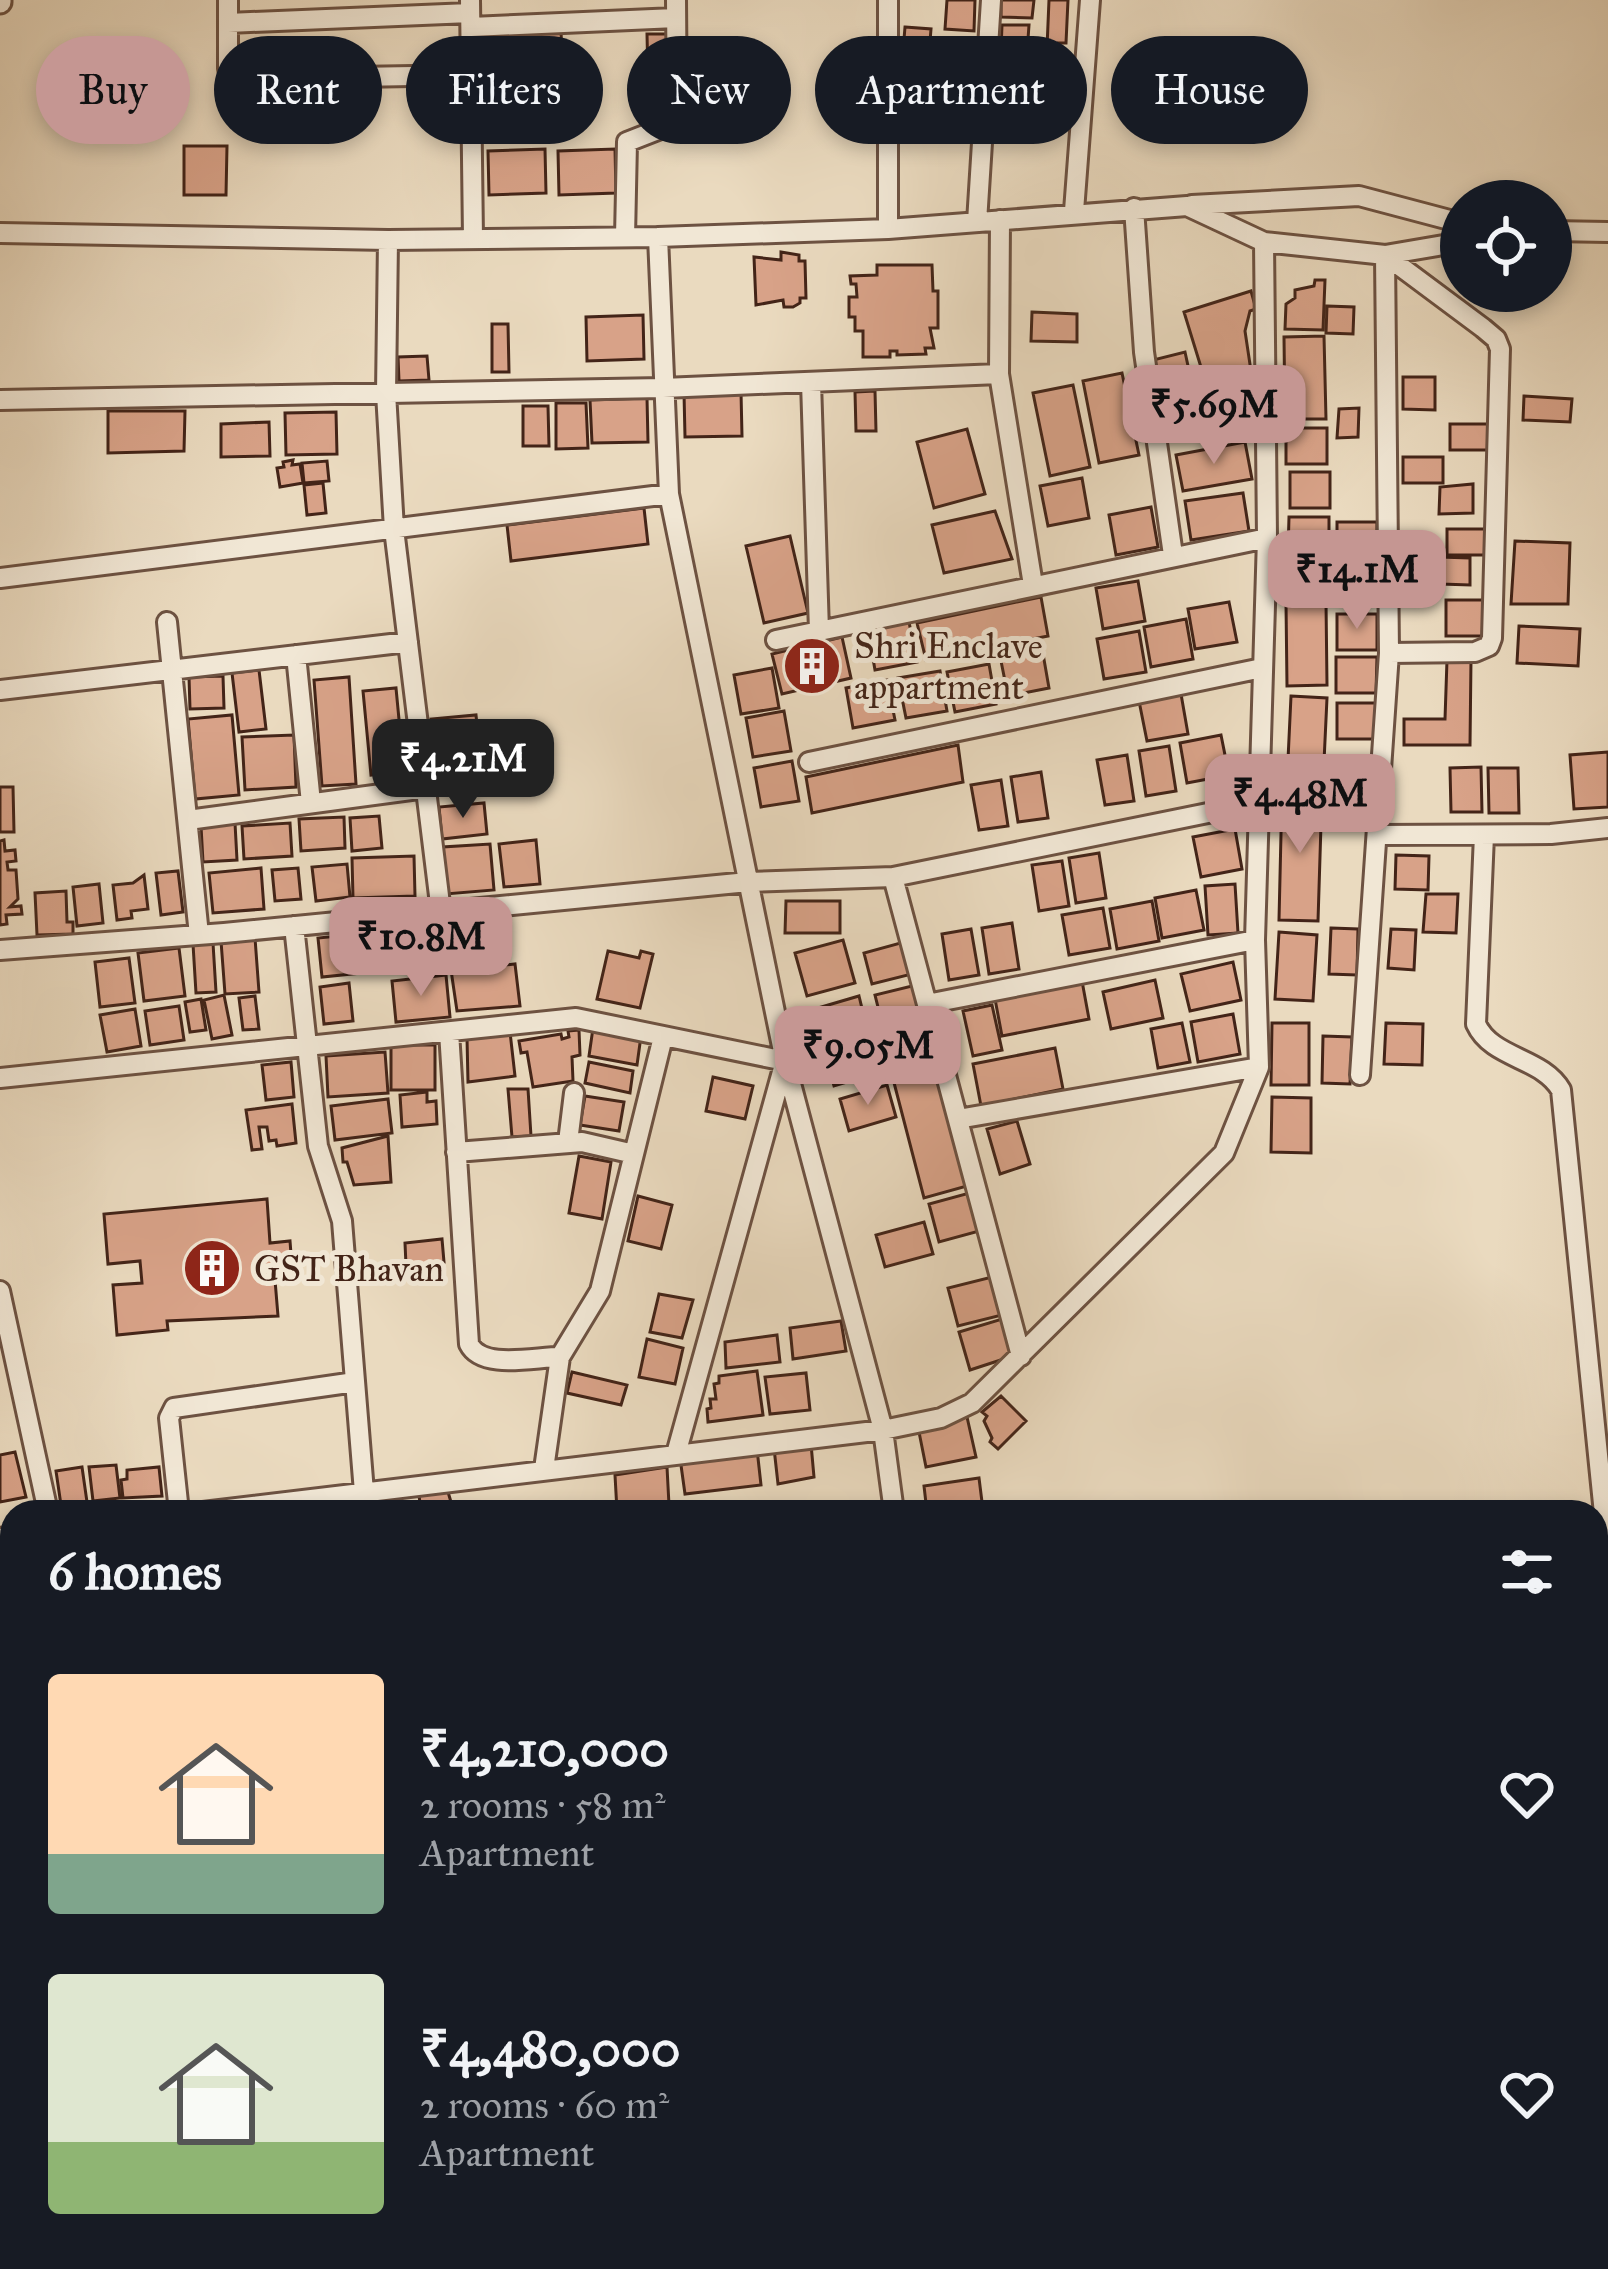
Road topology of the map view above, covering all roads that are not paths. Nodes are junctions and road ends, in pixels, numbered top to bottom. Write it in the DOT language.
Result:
graph roads {
  1 [pos="228,0"];
  2 [pos="887,0"];
  3 [pos="991,0"];
  4 [pos="1090,0"];
  5 [pos="676,9"];
  6 [pos="470,13"];
  7 [pos="228,23"];
  8 [pos="406,76"];
  9 [pos="472,144"];
  10 [pos="1187,206"];
  11 [pos="1134,208"];
  12 [pos="1074,211"];
  13 [pos="1440,217"];
  14 [pos="1000,220"];
  15 [pos="977,222"];
  16 [pos="888,229"];
  17 [pos="1572,231"];
  18 [pos="0,232"];
  19 [pos="1608,232"];
  20 [pos="625,237"];
  21 [pos="658,237"];
  22 [pos="473,238"];
  23 [pos="388,240"];
  24 [pos="1264,242"];
  25 [pos="1440,246"];
  26 [pos="1385,255"];
  27 [pos="999,374"];
  28 [pos="811,382"];
  29 [pos="663,388"];
  30 [pos="386,393"];
  31 [pos="0,400"];
  32 [pos="669,494"];
  33 [pos="394,529"];
  34 [pos="1267,538"];
  35 [pos="1173,555"];
  36 [pos="0,578"];
  37 [pos="1033,585"];
  38 [pos="167,622"];
  39 [pos="819,631"];
  40 [pos="776,640"];
  41 [pos="407,642"];
  42 [pos="1389,653"];
  43 [pos="296,656"];
  44 [pos="1262,668"];
  45 [pos="172,670"];
  46 [pos="0,690"];
  47 [pos="809,762"];
  48 [pos="426,788"];
  49 [pos="1262,802"];
  50 [pos="311,803"];
  51 [pos="188,820"];
  52 [pos="1608,828"];
  53 [pos="1377,835"];
  54 [pos="1484,835"];
  55 [pos="893,877"];
  56 [pos="748,882"];
  57 [pos="441,912"];
  58 [pos="294,926"];
  59 [pos="199,935"];
  60 [pos="1255,940"];
  61 [pos="0,950"];
  62 [pos="927,1004"];
  63 [pos="448,1032"];
  64 [pos="663,1037"];
  65 [pos="306,1044"];
  66 [pos="785,1061"];
  67 [pos="1259,1067"];
  68 [pos="1360,1075"];
  69 [pos="0,1078"];
  70 [pos="574,1093"];
  71 [pos="958,1119"];
  72 [pos="568,1142"];
  73 [pos="456,1152"];
  74 [pos="634,1154"];
  75 [pos="0,1291"];
  76 [pos="1021,1356"];
  77 [pos="560,1357"];
  78 [pos="355,1382"];
  79 [pos="883,1430"];
  80 [pos="676,1454"];
  81 [pos="544,1469"];
  82 [pos="364,1492"];
  83 [pos="45,1500"];
  84 [pos="177,1500"];
  85 [pos="300,1500"];
  86 [pos="892,1500"];
  87 [pos="1603,1500"];
  1 -- 7 [label="street"];
  2 -- 16 [label="street"];
  3 -- 15 [label="street"];
  4 -- 12 [label="street"];
  5 -- 6 [label="street"];
  5 -- 20 [label="street"];
  6 -- 7 [label="street"];
  7 -- 8 [label="street"];
  9 -- 22 [label="street"];
  10 -- 11 [label="street"];
  10 -- 13 [label="street"];
  10 -- 24 [label="street"];
  11 -- 12 [label="street"];
  11 -- 35 [label="street"];
  12 -- 14 [label="street"];
  14 -- 15 [label="street"];
  14 -- 27 [label="street"];
  15 -- 16 [label="street"];
  16 -- 21 [label="street"];
  17 -- 19 [label="street"];
  18 -- 23 [label="street"];
  20 -- 21 [label="street"];
  20 -- 22 [label="street"];
  21 -- 29 [label="street"];
  22 -- 23 [label="street"];
  23 -- 30 [label="street"];
  24 -- 26 [label="street"];
  24 -- 34 [label="street"];
  25 -- 26 [label="street"];
  26 -- 42 [label="street"];
  26 -- 42 [label="street"];
  27 -- 28 [label="street"];
  27 -- 37 [label="street"];
  28 -- 29 [label="street"];
  28 -- 39 [label="street"];
  29 -- 30 [label="street"];
  29 -- 32 [label="street"];
  30 -- 31 [label="street"];
  30 -- 33 [label="street"];
  32 -- 33 [label="street"];
  32 -- 56 [label="street"];
  33 -- 36 [label="street"];
  33 -- 41 [label="street"];
  34 -- 35 [label="street"];
  34 -- 44 [label="street"];
  35 -- 37 [label="street"];
  37 -- 39 [label="street"];
  38 -- 45 [label="street"];
  39 -- 40 [label="street"];
  41 -- 43 [label="street"];
  41 -- 48 [label="street"];
  42 -- 53 [label="street"];
  43 -- 45 [label="street"];
  43 -- 50 [label="street"];
  44 -- 47 [label="street"];
  44 -- 49 [label="street"];
  45 -- 46 [label="street"];
  45 -- 51 [label="street"];
  48 -- 50 [label="street"];
  48 -- 57 [label="street"];
  49 -- 55 [label="street"];
  49 -- 60 [label="street"];
  50 -- 51 [label="street"];
  51 -- 59 [label="street"];
  52 -- 54 [label="street"];
  53 -- 54 [label="street"];
  53 -- 68 [label="street"];
  54 -- 87 [label="street"];
  55 -- 56 [label="street"];
  55 -- 62 [label="street"];
  56 -- 57 [label="street"];
  56 -- 66 [label="street"];
  57 -- 58 [label="street"];
  58 -- 59 [label="street"];
  58 -- 65 [label="street"];
  59 -- 61 [label="street"];
  60 -- 62 [label="street"];
  60 -- 67 [label="street"];
  62 -- 71 [label="street"];
  63 -- 64 [label="street"];
  63 -- 65 [label="street"];
  63 -- 73 [label="street"];
  64 -- 66 [label="street"];
  64 -- 74 [label="street"];
  65 -- 69 [label="street"];
  65 -- 78 [label="street"];
  66 -- 79 [label="street"];
  66 -- 80 [label="street"];
  67 -- 71 [label="street"];
  67 -- 76 [label="street"];
  70 -- 72 [label="street"];
  71 -- 76 [label="street"];
  72 -- 73 [label="street"];
  72 -- 74 [label="street"];
  73 -- 77 [label="street"];
  74 -- 77 [label="street"];
  75 -- 83 [label="street"];
  76 -- 79 [label="street"];
  77 -- 81 [label="street"];
  78 -- 82 [label="street"];
  78 -- 84 [label="street"];
  79 -- 80 [label="street"];
  79 -- 86 [label="street"];
  80 -- 81 [label="street"];
  81 -- 82 [label="street"];
  82 -- 85 [label="street"];
}
